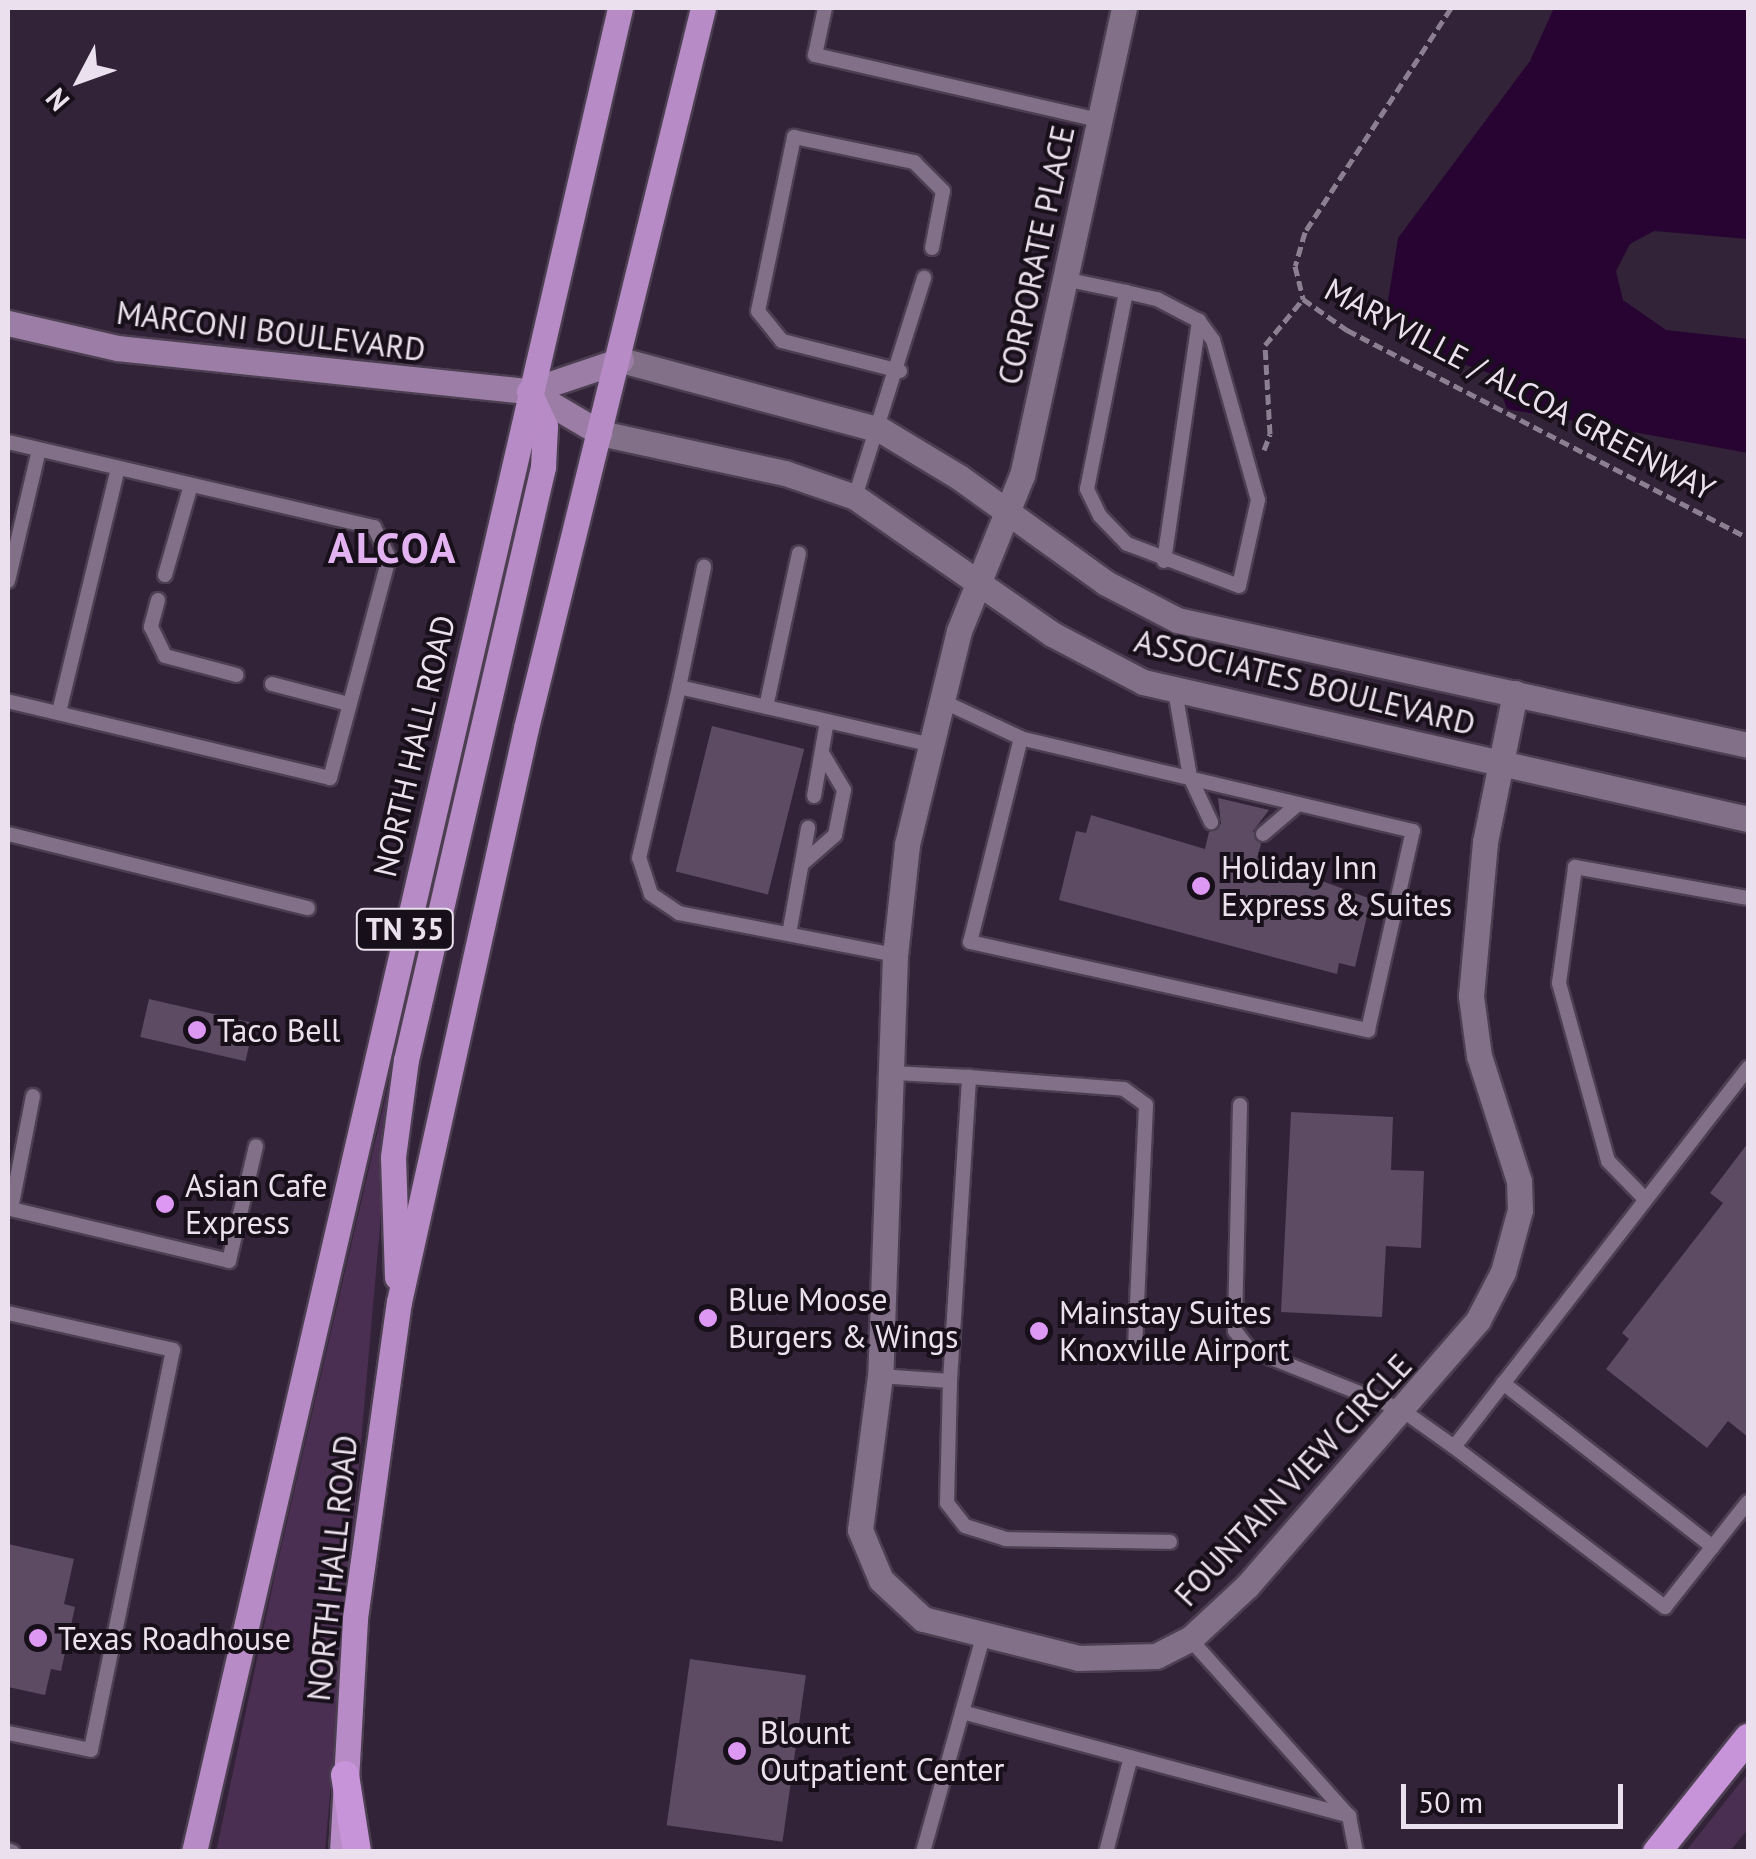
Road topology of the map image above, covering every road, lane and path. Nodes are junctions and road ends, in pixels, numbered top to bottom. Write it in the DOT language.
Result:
graph roads {
  1 [pos="620,8"];
  2 [pos="702,8"];
  3 [pos="826,8"];
  4 [pos="1124,8"];
  5 [pos="1451,8"];
  6 [pos="1098,120"];
  7 [pos="932,248"];
  8 [pos="924,278"];
  9 [pos="1064,279"];
  10 [pos="1126,292"];
  11 [pos="1303,300"];
  12 [pos="1199,321"];
  13 [pos="8,323"];
  14 [pos="621,360"];
  15 [pos="900,371"];
  16 [pos="529,391"];
  17 [pos="881,430"];
  18 [pos="600,434"];
  19 [pos="8,442"];
  20 [pos="39,450"];
  21 [pos="1247,458"];
  22 [pos="118,468"];
  23 [pos="190,485"];
  24 [pos="855,497"];
  25 [pos="1010,515"];
  26 [pos="1748,538"];
  27 [pos="800,553"];
  28 [pos="1164,561"];
  29 [pos="704,566"];
  30 [pos="165,575"];
  31 [pos="980,580"];
  32 [pos="8,581"];
  33 [pos="158,600"];
  34 [pos="237,675"];
  35 [pos="272,684"];
  36 [pos="679,688"];
  37 [pos="1175,690"];
  38 [pos="1515,693"];
  39 [pos="938,699"];
  40 [pos="8,701"];
  41 [pos="349,704"];
  42 [pos="766,707"];
  43 [pos="58,712"];
  44 [pos="828,721"];
  45 [pos="1021,738"];
  46 [pos="928,744"];
  47 [pos="1748,745"];
  48 [pos="822,753"];
  49 [pos="1500,763"];
  50 [pos="1190,778"];
  51 [pos="814,796"];
  52 [pos="1298,804"];
  53 [pos="1748,819"];
  54 [pos="1212,822"];
  55 [pos="808,828"];
  56 [pos="8,834"];
  57 [pos="1263,834"];
  58 [pos="802,864"];
  59 [pos="1748,898"];
  60 [pos="308,908"];
  61 [pos="789,934"];
  62 [pos="895,955"];
  63 [pos="1748,1068"];
  64 [pos="892,1073"];
  65 [pos="969,1077"];
  66 [pos="33,1096"];
  67 [pos="1240,1104"];
  68 [pos="256,1146"];
  69 [pos="1644,1199"];
  70 [pos="399,1302"];
  71 [pos="8,1313"];
  72 [pos="1135,1346"];
  73 [pos="880,1376"];
  74 [pos="950,1381"];
  75 [pos="1503,1383"];
  76 [pos="1402,1410"];
  77 [pos="1454,1447"];
  78 [pos="1748,1502"];
  79 [pos="1170,1542"];
  80 [pos="1713,1546"];
  81 [pos="983,1637"];
  82 [pos="1190,1640"];
  83 [pos="962,1712"];
  84 [pos="8,1733"];
  85 [pos="1748,1738"];
  86 [pos="1131,1757"];
  87 [pos="345,1775"];
  88 [pos="1349,1816"];
  89 [pos="194,1852"];
  90 [pos="342,1852"];
  91 [pos="357,1852"];
  92 [pos="923,1852"];
  93 [pos="1106,1852"];
  94 [pos="1356,1852"];
  95 [pos="1657,1852"];
  1 -- 16 [label="main road, NORTH HALL ROAD / TN 35"];
  2 -- 14 [label="main road, NORTH HALL ROAD / TN 35"];
  3 -- 6 [label="lane"];
  4 -- 6 [label="street, CORPORATE PLACE"];
  5 -- 11 [label="path, MARYVILLE / ALCOA GREENWAY"];
  6 -- 9 [label="street, CORPORATE PLACE"];
  7 -- 15 [label="lane"];
  8 -- 15 [label="lane"];
  9 -- 10 [label="lane"];
  9 -- 25 [label="street, CORPORATE PLACE"];
  10 -- 12 [label="lane"];
  10 -- 28 [label="lane"];
  11 -- 21 [label="path"];
  11 -- 26 [label="path, MARYVILLE / ALCOA GREENWAY"];
  12 -- 21 [label="lane"];
  12 -- 28 [label="lane"];
  13 -- 16 [label="main road, MARCONI BOULEVARD"];
  14 -- 16 [label="main road, MARCONI BOULEVARD"];
  14 -- 17 [label="street, ASSOCIATES BOULEVARD"];
  14 -- 18 [label="main road, NORTH HALL ROAD / TN 35"];
  15 -- 17 [label="lane"];
  16 -- 18 [label="main road, MARCONI BOULEVARD"];
  16 -- 70 [label="main road"];
  16 -- 89 [label="main road, NORTH HALL ROAD / TN 35"];
  17 -- 24 [label="lane"];
  17 -- 25 [label="street, ASSOCIATES BOULEVARD"];
  18 -- 24 [label="street, ASSOCIATES BOULEVARD"];
  18 -- 70 [label="main road, NORTH HALL ROAD / TN 35"];
  19 -- 20 [label="lane"];
  20 -- 22 [label="lane"];
  20 -- 32 [label="lane"];
  21 -- 28 [label="lane"];
  22 -- 23 [label="lane"];
  22 -- 43 [label="lane"];
  23 -- 30 [label="lane"];
  23 -- 41 [label="lane"];
  24 -- 31 [label="street, ASSOCIATES BOULEVARD"];
  25 -- 31 [label="street, FOUNTAIN VIEW CIRCLE"];
  25 -- 38 [label="street, ASSOCIATES BOULEVARD"];
  27 -- 42 [label="lane"];
  29 -- 36 [label="lane"];
  31 -- 37 [label="street, ASSOCIATES BOULEVARD"];
  31 -- 39 [label="street, FOUNTAIN VIEW CIRCLE"];
  33 -- 34 [label="lane"];
  35 -- 41 [label="lane"];
  36 -- 42 [label="lane"];
  36 -- 61 [label="lane"];
  37 -- 49 [label="street, ASSOCIATES BOULEVARD"];
  37 -- 50 [label="lane"];
  38 -- 47 [label="street, ASSOCIATES BOULEVARD"];
  38 -- 49 [label="street, FOUNTAIN VIEW CIRCLE"];
  39 -- 45 [label="lane"];
  39 -- 46 [label="street, FOUNTAIN VIEW CIRCLE"];
  40 -- 43 [label="lane"];
  41 -- 43 [label="lane"];
  42 -- 44 [label="lane"];
  44 -- 46 [label="lane"];
  44 -- 48 [label="lane"];
  45 -- 50 [label="lane"];
  45 -- 52 [label="lane"];
  46 -- 62 [label="street, FOUNTAIN VIEW CIRCLE"];
  48 -- 51 [label="lane"];
  48 -- 58 [label="lane"];
  49 -- 53 [label="street, ASSOCIATES BOULEVARD"];
  49 -- 76 [label="street, FOUNTAIN VIEW CIRCLE"];
  50 -- 52 [label="lane"];
  50 -- 54 [label="lane"];
  52 -- 57 [label="lane"];
  55 -- 58 [label="lane"];
  56 -- 60 [label="lane"];
  58 -- 61 [label="lane"];
  59 -- 69 [label="lane"];
  61 -- 62 [label="lane"];
  62 -- 64 [label="street, FOUNTAIN VIEW CIRCLE"];
  63 -- 69 [label="lane"];
  64 -- 65 [label="lane"];
  64 -- 73 [label="street, FOUNTAIN VIEW CIRCLE"];
  65 -- 72 [label="lane"];
  65 -- 74 [label="lane"];
  66 -- 68 [label="lane"];
  67 -- 76 [label="lane"];
  69 -- 75 [label="lane"];
  70 -- 87 [label="main road, NORTH HALL ROAD / TN 35"];
  71 -- 84 [label="lane"];
  73 -- 74 [label="lane"];
  73 -- 81 [label="street, FOUNTAIN VIEW CIRCLE"];
  74 -- 79 [label="lane"];
  75 -- 77 [label="lane"];
  75 -- 80 [label="lane"];
  76 -- 77 [label="lane"];
  76 -- 82 [label="street, FOUNTAIN VIEW CIRCLE"];
  77 -- 80 [label="lane"];
  78 -- 80 [label="lane"];
  81 -- 82 [label="street, FOUNTAIN VIEW CIRCLE"];
  81 -- 83 [label="lane"];
  82 -- 88 [label="lane"];
  83 -- 86 [label="lane"];
  83 -- 92 [label="lane"];
  85 -- 95 [label="highway"];
  86 -- 88 [label="lane"];
  86 -- 93 [label="lane"];
  87 -- 90 [label="main road, NORTH HALL ROAD / TN 35"];
  87 -- 91 [label="highway"];
  88 -- 94 [label="lane"];
}
